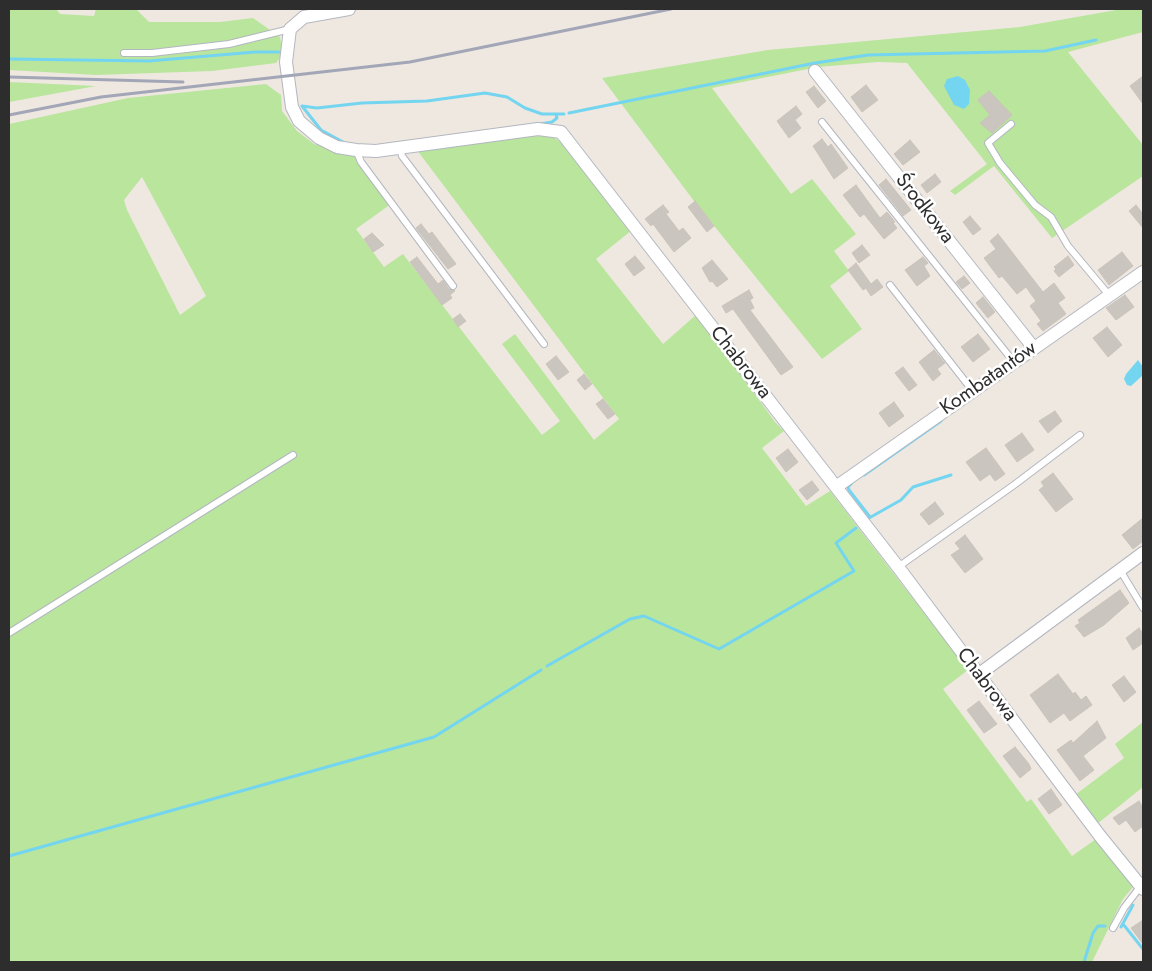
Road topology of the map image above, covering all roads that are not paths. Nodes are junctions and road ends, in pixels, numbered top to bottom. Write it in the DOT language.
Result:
graph roads {
  1 [pos="348,9"];
  2 [pos="290,29"];
  3 [pos="124,53"];
  4 [pos="815,71"];
  5 [pos="822,122"];
  6 [pos="1011,124"];
  7 [pos="400,147"];
  8 [pos="356,150"];
  9 [pos="1143,272"];
  10 [pos="890,285"];
  11 [pos="454,286"];
  12 [pos="1109,295"];
  13 [pos="544,344"];
  14 [pos="1033,347"];
  15 [pos="1014,361"];
  16 [pos="972,390"];
  17 [pos="1080,435"];
  18 [pos="293,455"];
  19 [pos="836,487"];
  20 [pos="1143,552"];
  21 [pos="898,567"];
  22 [pos="1120,570"];
  23 [pos="1143,608"];
  24 [pos="9,633"];
  25 [pos="978,675"];
  26 [pos="1142,888"];
  27 [pos="1113,928"];
  1 -- 2 [label="street"];
  2 -- 3 [label="lane"];
  2 -- 8 [label="street, Chabrowa"];
  4 -- 14 [label="street, Środkowa"];
  5 -- 15 [label="lane"];
  6 -- 12 [label="lane"];
  7 -- 8 [label="street, Chabrowa"];
  7 -- 13 [label="lane"];
  7 -- 19 [label="street, Chabrowa"];
  8 -- 11 [label="lane"];
  9 -- 12 [label="street, Kombatantów"];
  10 -- 16 [label="lane"];
  12 -- 14 [label="street, Kombatantów"];
  14 -- 15 [label="street, Kombatantów"];
  15 -- 16 [label="street, Kombatantów"];
  16 -- 19 [label="street, Kombatantów"];
  17 -- 21 [label="lane"];
  18 -- 24 [label="lane"];
  19 -- 21 [label="street, Chabrowa"];
  20 -- 22 [label="street"];
  21 -- 25 [label="street, Chabrowa"];
  22 -- 23 [label="lane"];
  22 -- 25 [label="street"];
  25 -- 26 [label="street, Chabrowa"];
  26 -- 27 [label="lane"];
}
